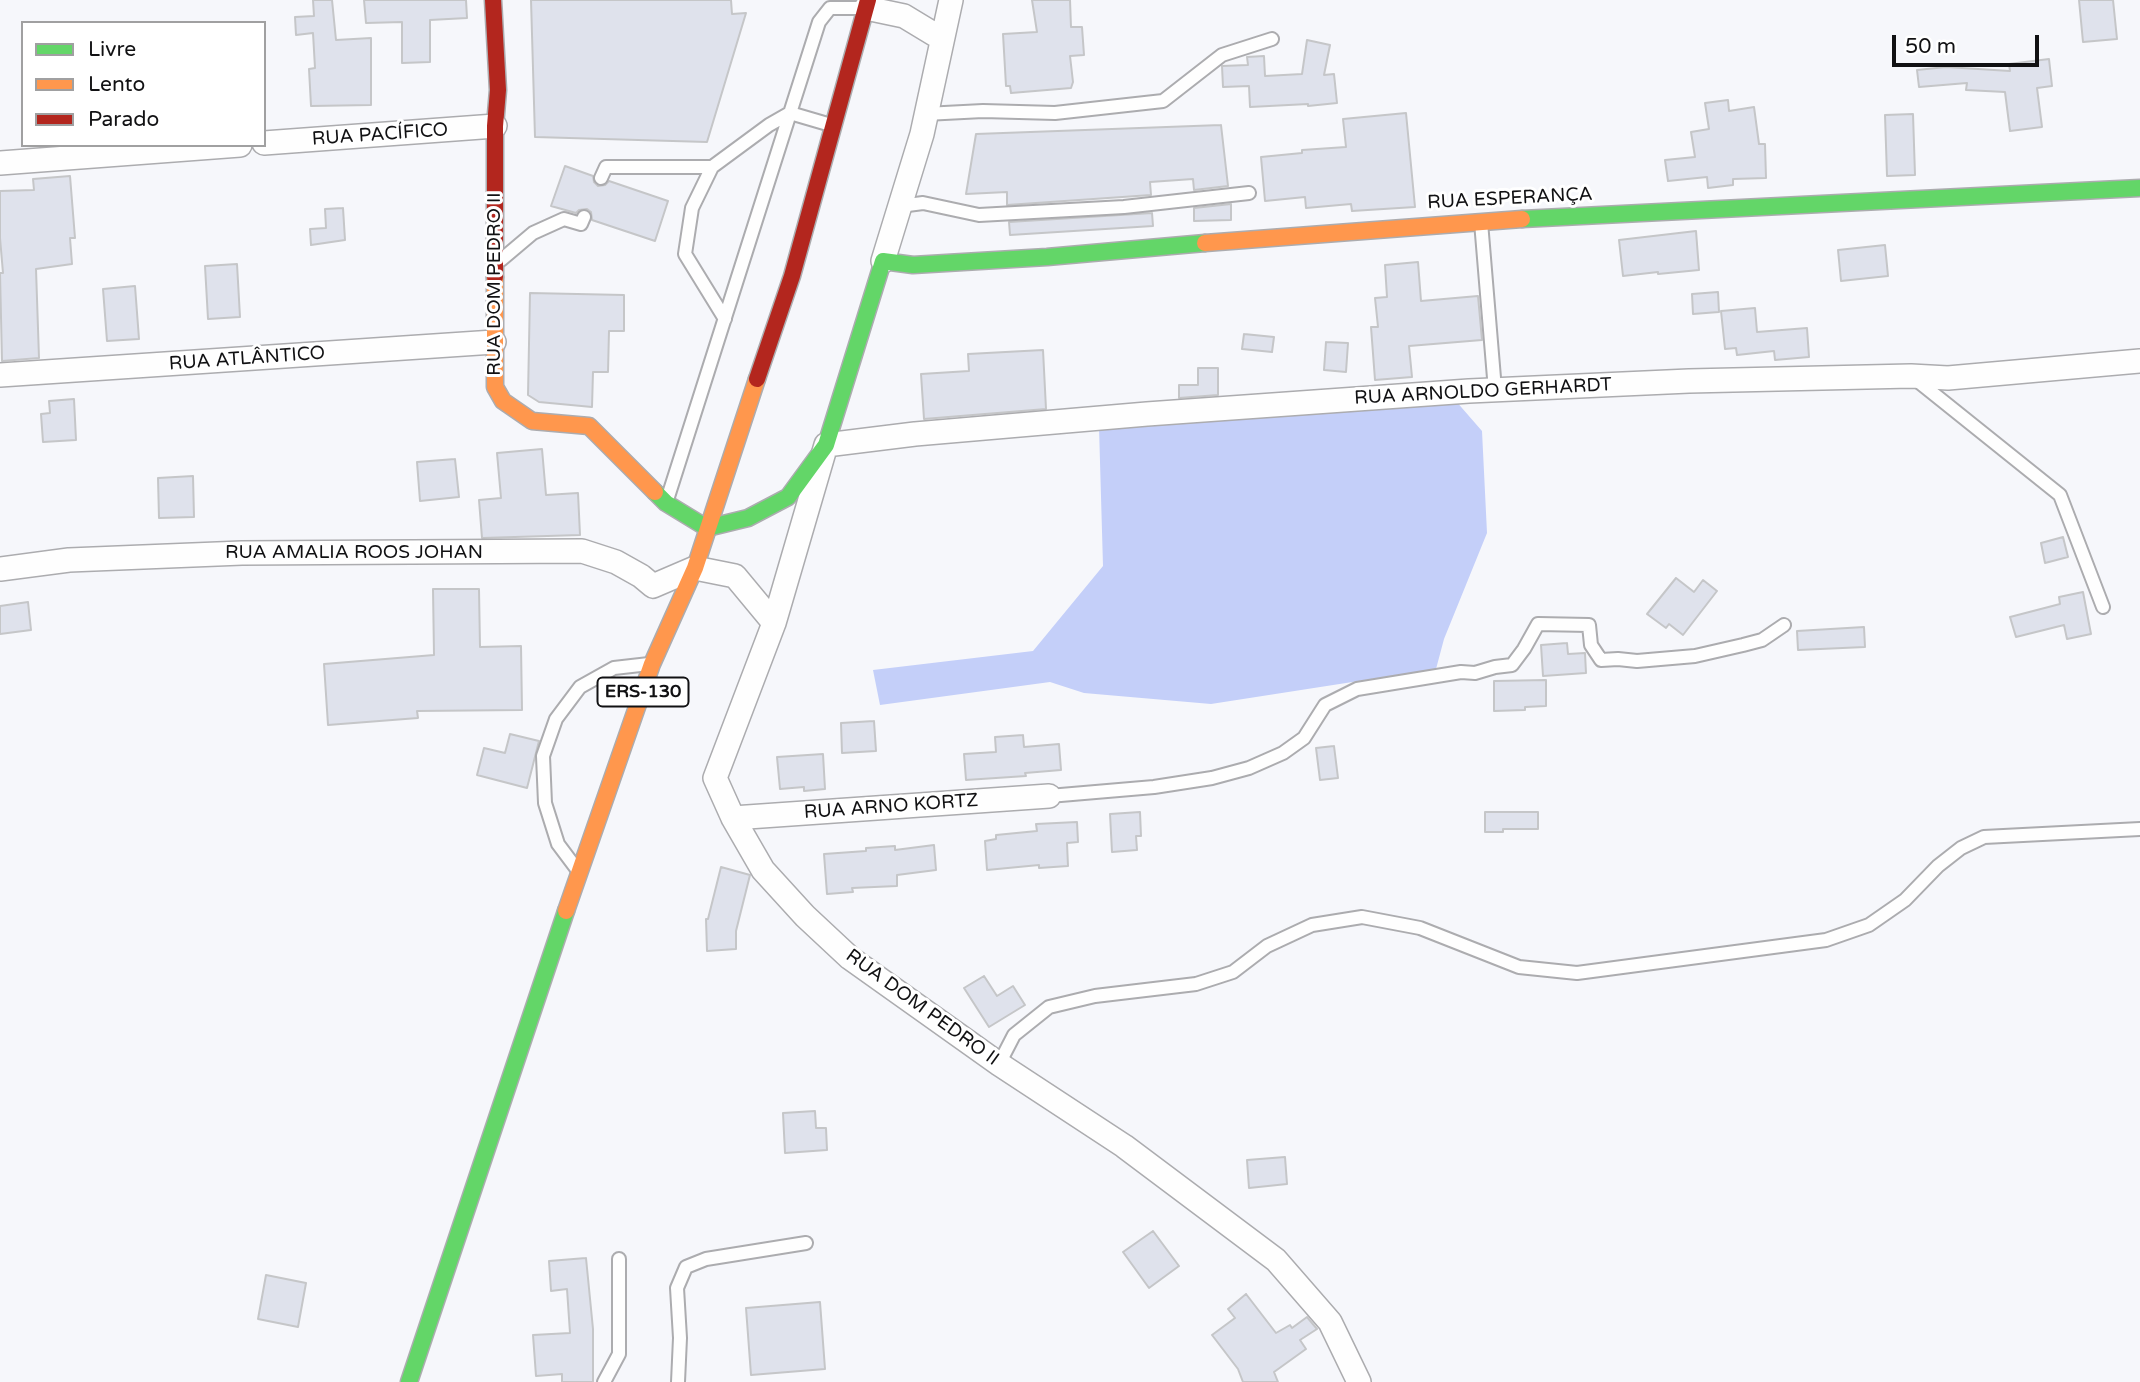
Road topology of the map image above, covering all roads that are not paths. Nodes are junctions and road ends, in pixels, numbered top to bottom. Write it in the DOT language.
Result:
graph roads {
  1 [pos="493,0"];
  2 [pos="941,0"];
  3 [pos="951,0"];
  4 [pos="867,4"];
  5 [pos="904,16"];
  6 [pos="942,39"];
  7 [pos="1272,39"];
  8 [pos="790,113"];
  9 [pos="925,114"];
  10 [pos="495,126"];
  11 [pos="835,126"];
  12 [pos="266,144"];
  13 [pos="213,147"];
  14 [pos="0,163"];
  15 [pos="712,167"];
  16 [pos="601,178"];
  17 [pos="2140,188"];
  18 [pos="1249,193"];
  19 [pos="900,206"];
  20 [pos="584,217"];
  21 [pos="1481,221"];
  22 [pos="883,261"];
  23 [pos="495,265"];
  24 [pos="725,319"];
  25 [pos="494,342"];
  26 [pos="2140,362"];
  27 [pos="0,375"];
  28 [pos="1911,376"];
  29 [pos="1494,390"];
  30 [pos="826,445"];
  31 [pos="666,503"];
  32 [pos="706,528"];
  33 [pos="695,568"];
  34 [pos="0,569"];
  35 [pos="2103,607"];
  36 [pos="774,623"];
  37 [pos="1784,625"];
  38 [pos="652,664"];
  39 [pos="1049,796"];
  40 [pos="733,818"];
  41 [pos="2140,829"];
  42 [pos="579,873"];
  43 [pos="999,1064"];
  44 [pos="806,1244"];
  45 [pos="619,1259"];
  46 [pos="409,1382"];
  47 [pos="604,1382"];
  48 [pos="678,1382"];
  49 [pos="1359,1382"];
  1 -- 10 [label="street, RUA DOM PEDRO II"];
  2 -- 5 [label="street"];
  3 -- 6 [label="street"];
  4 -- 5 [label="street"];
  4 -- 8 [label="lane"];
  4 -- 11 [label="street, ERS-130"];
  5 -- 6 [label="street"];
  6 -- 9 [label="street"];
  7 -- 9 [label="lane"];
  8 -- 11 [label="lane"];
  8 -- 15 [label="lane"];
  8 -- 24 [label="lane"];
  9 -- 19 [label="street"];
  10 -- 12 [label="street, RUA PACÍFICO"];
  10 -- 23 [label="street, RUA DOM PEDRO II"];
  11 -- 32 [label="street, ERS-130"];
  13 -- 14 [label="street"];
  15 -- 16 [label="lane"];
  15 -- 24 [label="lane"];
  17 -- 21 [label="street, RUA ESPERANÇA"];
  18 -- 19 [label="lane"];
  19 -- 22 [label="street"];
  20 -- 23 [label="lane"];
  21 -- 22 [label="street, RUA ESPERANÇA"];
  21 -- 29 [label="lane"];
  22 -- 30 [label="street"];
  23 -- 25 [label="street, RUA DOM PEDRO II"];
  24 -- 31 [label="lane"];
  25 -- 27 [label="street, RUA ATLÂNTICO"];
  25 -- 31 [label="street, RUA DOM PEDRO II"];
  26 -- 28 [label="street, RUA ARNOLDO GERHARDT"];
  28 -- 29 [label="street, RUA ARNOLDO GERHARDT"];
  28 -- 35 [label="lane"];
  29 -- 30 [label="street, RUA ARNOLDO GERHARDT"];
  30 -- 32 [label="street"];
  30 -- 36 [label="street, RUA DOM PEDRO II"];
  31 -- 32 [label="street, RUA DOM PEDRO II"];
  32 -- 33 [label="street, ERS-130"];
  33 -- 34 [label="street, RUA AMALIA ROOS JOHAN"];
  33 -- 36 [label="street"];
  33 -- 38 [label="street, ERS-130"];
  36 -- 40 [label="street, RUA DOM PEDRO II"];
  37 -- 39 [label="lane"];
  38 -- 42 [label="street, ERS-130"];
  38 -- 42 [label="lane"];
  39 -- 40 [label="street, RUA ARNO KORTZ"];
  40 -- 43 [label="street, RUA DOM PEDRO II"];
  41 -- 43 [label="lane"];
  42 -- 46 [label="street, ERS-130"];
  43 -- 49 [label="street, RUA DOM PEDRO II"];
  44 -- 48 [label="lane"];
  45 -- 47 [label="lane"];
}
